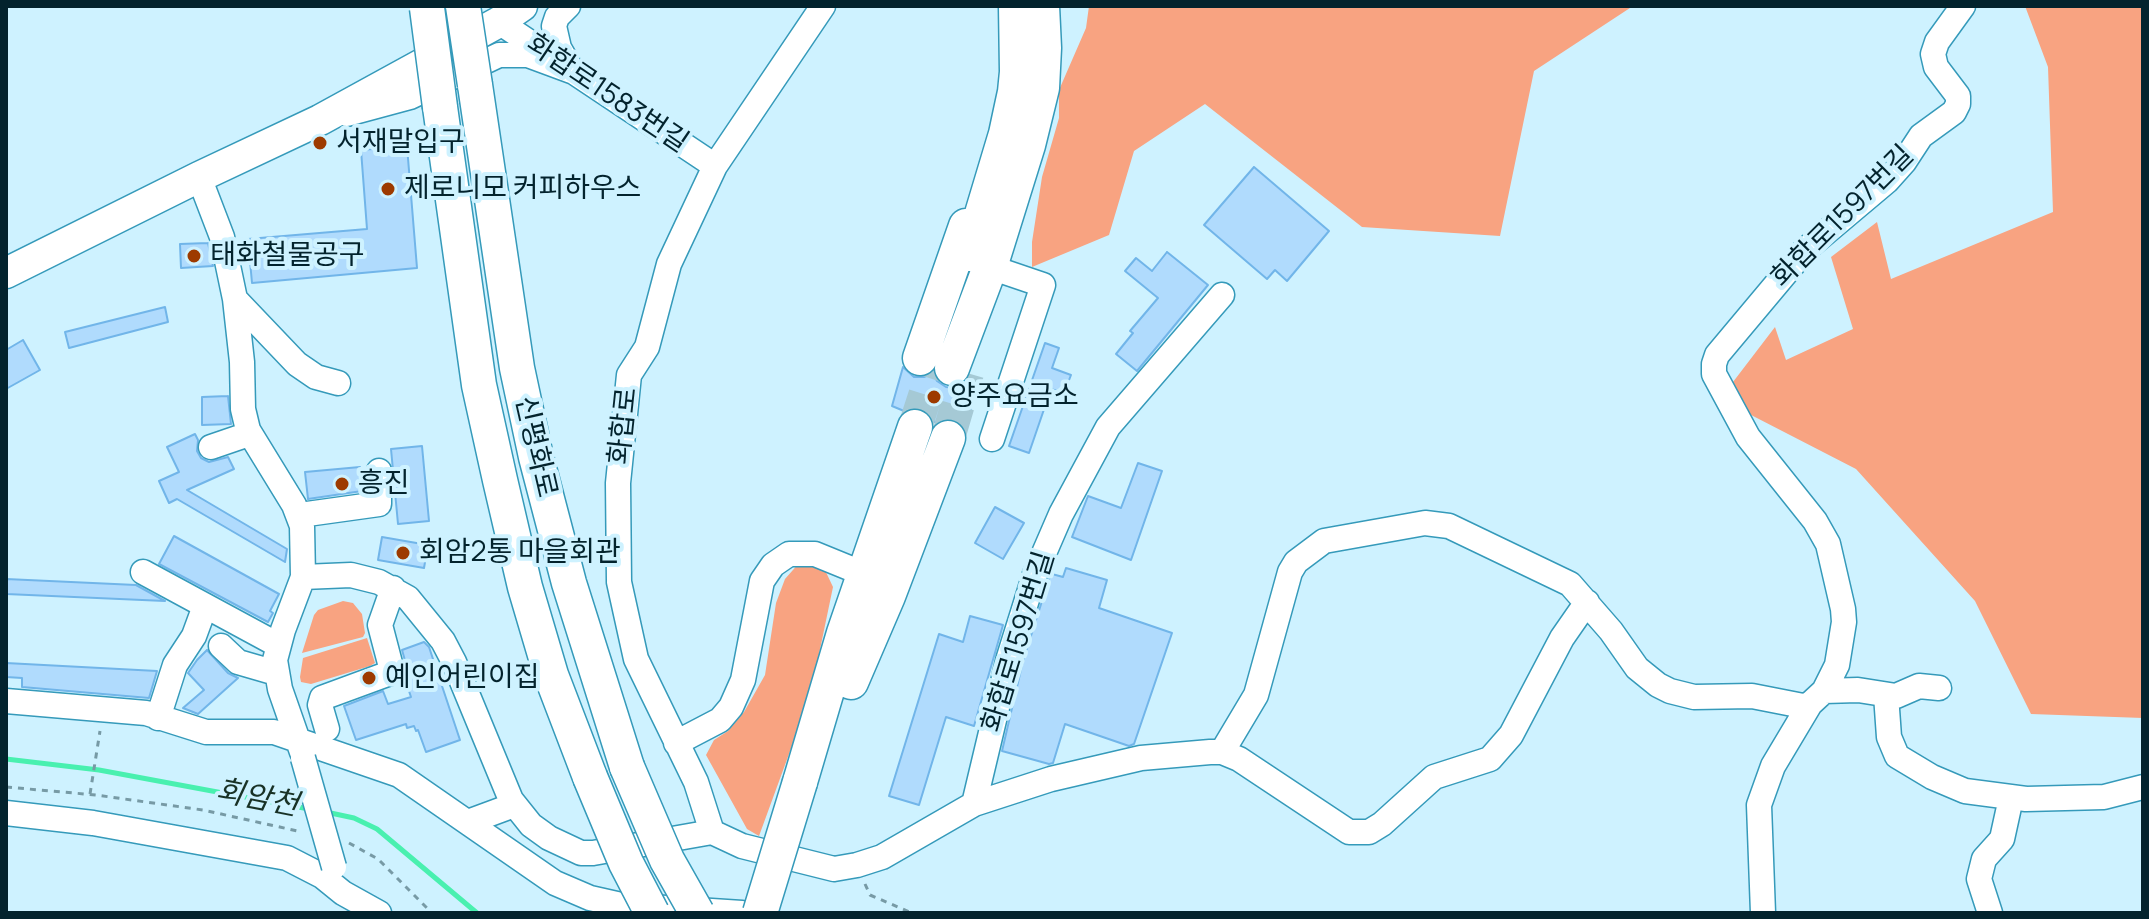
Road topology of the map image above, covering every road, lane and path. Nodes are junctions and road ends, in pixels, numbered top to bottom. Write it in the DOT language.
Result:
graph roads {
  1 [pos="463,6"];
  2 [pos="568,6"];
  3 [pos="823,6"];
  4 [pos="1016,6"];
  5 [pos="1042,6"];
  6 [pos="1963,6"];
  7 [pos="427,7"];
  8 [pos="511,14"];
  9 [pos="574,72"];
  10 [pos="320,120"];
  11 [pos="1019,131"];
  12 [pos="715,166"];
  13 [pos="199,177"];
  14 [pos="996,269"];
  15 [pos="6,273"];
  16 [pos="1222,295"];
  17 [pos="235,299"];
  18 [pos="338,383"];
  19 [pos="249,434"];
  20 [pos="992,439"];
  21 [pos="211,447"];
  22 [pos="379,471"];
  23 [pos="300,515"];
  24 [pos="143,572"];
  25 [pos="859,572"];
  26 [pos="303,577"];
  27 [pos="393,588"];
  28 [pos="1587,602"];
  29 [pos="205,606"];
  30 [pos="278,645"];
  31 [pos="221,646"];
  32 [pos="276,673"];
  33 [pos="1939,688"];
  34 [pos="1886,695"];
  35 [pos="1817,697"];
  36 [pos="6,701"];
  37 [pos="158,718"];
  38 [pos="327,729"];
  39 [pos="98,743"];
  40 [pos="676,743"];
  41 [pos="301,749"];
  42 [pos="1222,752"];
  43 [pos="810,783"];
  44 [pos="6,787"];
  45 [pos="2143,787"];
  46 [pos="90,794"];
  47 [pos="2011,798"];
  48 [pos="974,804"];
  49 [pos="514,805"];
  50 [pos="6,813"];
  51 [pos="468,822"];
  52 [pos="712,832"];
  53 [pos="308,833"];
  54 [pos="339,840"];
  55 [pos="882,857"];
  56 [pos="345,903"];
  57 [pos="379,913"];
  58 [pos="432,913"];
  59 [pos="652,913"];
  60 [pos="697,913"];
  61 [pos="742,913"];
  62 [pos="760,913"];
  63 [pos="779,913"];
  64 [pos="912,913"];
  65 [pos="1763,913"];
  66 [pos="1990,913"];
  1 -- 60 [label="highway, 신평화로, bridge"];
  2 -- 9 [label="street"];
  3 -- 12 [label="street, 화합로"];
  4 -- 11 [label="highway"];
  5 -- 11 [label="highway"];
  6 -- 35 [label="street, 화합로1597번길"];
  7 -- 59 [label="highway, 신평화로, bridge"];
  8 -- 9 [label="street, 화합로1583번길"];
  8 -- 10 [label="main road"];
  9 -- 10 [label="street"];
  9 -- 12 [label="street, 화합로1583번길"];
  10 -- 13 [label="main road"];
  11 -- 14 [label="highway"];
  11 -- 14 [label="highway"];
  12 -- 40 [label="street, 화합로"];
  13 -- 15 [label="main road"];
  13 -- 17 [label="street"];
  14 -- 20 [label="street"];
  16 -- 48 [label="street, 화합로1597번길"];
  17 -- 18 [label="street"];
  17 -- 19 [label="street"];
  19 -- 21 [label="street"];
  19 -- 23 [label="street"];
  22 -- 23 [label="street"];
  23 -- 26 [label="street"];
  24 -- 29 [label="street"];
  25 -- 40 [label="street"];
  25 -- 43 [label="highway"];
  25 -- 43 [label="highway"];
  26 -- 27 [label="street"];
  26 -- 30 [label="street"];
  27 -- 38 [label="street"];
  27 -- 49 [label="street"];
  28 -- 35 [label="street"];
  28 -- 42 [label="street"];
  28 -- 42 [label="street"];
  29 -- 30 [label="street"];
  29 -- 37 [label="street"];
  30 -- 32 [label="street"];
  31 -- 32 [label="street"];
  32 -- 41 [label="street"];
  33 -- 34 [label="street"];
  34 -- 35 [label="street"];
  34 -- 47 [label="street"];
  35 -- 65 [label="street, 화합로1597번길"];
  36 -- 37 [label="street"];
  37 -- 41 [label="street"];
  39 -- 46 [label="path"];
  40 -- 52 [label="street, 화합로"];
  41 -- 51 [label="street"];
  41 -- 56 [label="street, bridge"];
  42 -- 48 [label="street"];
  43 -- 62 [label="highway, bridge"];
  43 -- 63 [label="highway"];
  44 -- 46 [label="path"];
  45 -- 47 [label="street"];
  46 -- 53 [label="path"];
  47 -- 66 [label="street"];
  48 -- 55 [label="street"];
  49 -- 51 [label="street"];
  49 -- 52 [label="street"];
  50 -- 56 [label="street"];
  51 -- 61 [label="street"];
  52 -- 55 [label="street"];
  54 -- 58 [label="path"];
  55 -- 64 [label="path"];
  56 -- 57 [label="street"];
}
